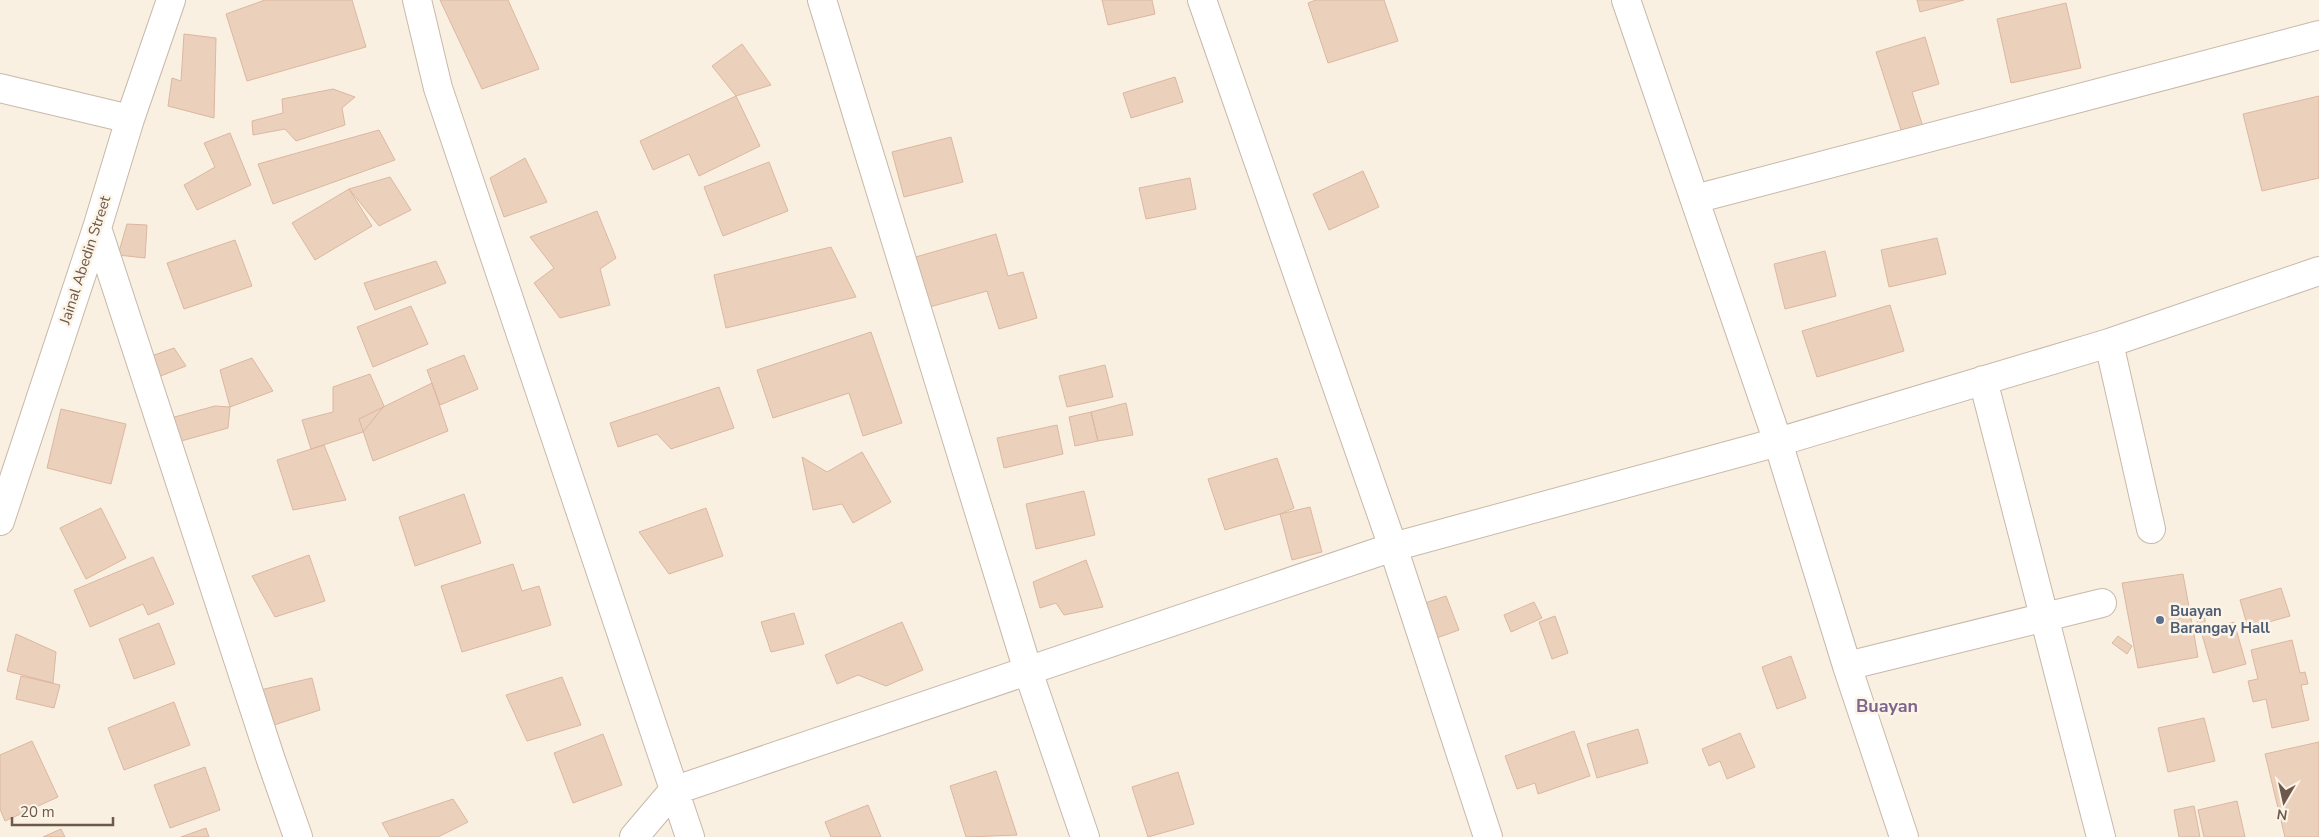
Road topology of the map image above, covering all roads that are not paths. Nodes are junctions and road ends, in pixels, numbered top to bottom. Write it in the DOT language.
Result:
graph roads {
  1 [pos="171,0"];
  2 [pos="418,0"];
  3 [pos="822,0"];
  4 [pos="1202,0"];
  5 [pos="1626,0"];
  6 [pos="2319,35"];
  7 [pos="0,88"];
  8 [pos="130,119"];
  9 [pos="1695,199"];
  10 [pos="96,228"];
  11 [pos="2319,271"];
  12 [pos="2109,342"];
  13 [pos="1984,380"];
  14 [pos="1778,442"];
  15 [pos="0,521"];
  16 [pos="2150,529"];
  17 [pos="1393,547"];
  18 [pos="2102,603"];
  19 [pos="2043,616"];
  20 [pos="1847,666"];
  21 [pos="1028,671"];
  22 [pos="673,791"];
  23 [pos="298,837"];
  24 [pos="634,837"];
  25 [pos="690,837"];
  26 [pos="1085,837"];
  27 [pos="1488,837"];
  28 [pos="1904,837"];
  29 [pos="2101,837"];
  1 -- 8 [label="street, Jainal Abedin Street"];
  2 -- 22 [label="street"];
  3 -- 21 [label="street"];
  4 -- 17 [label="street"];
  5 -- 9 [label="street"];
  6 -- 9 [label="street"];
  7 -- 8 [label="street"];
  8 -- 10 [label="street, Jainal Abedin Street"];
  9 -- 14 [label="street"];
  10 -- 15 [label="street, Jainal Abedin Street"];
  10 -- 23 [label="street"];
  11 -- 12 [label="street"];
  12 -- 13 [label="street"];
  12 -- 16 [label="street"];
  13 -- 14 [label="street"];
  13 -- 19 [label="street"];
  14 -- 17 [label="street"];
  14 -- 20 [label="street"];
  17 -- 21 [label="street"];
  17 -- 27 [label="street"];
  18 -- 19 [label="street"];
  19 -- 20 [label="street"];
  19 -- 29 [label="street"];
  20 -- 28 [label="street"];
  21 -- 22 [label="street"];
  21 -- 26 [label="street"];
  22 -- 24 [label="street"];
  22 -- 25 [label="street"];
}
